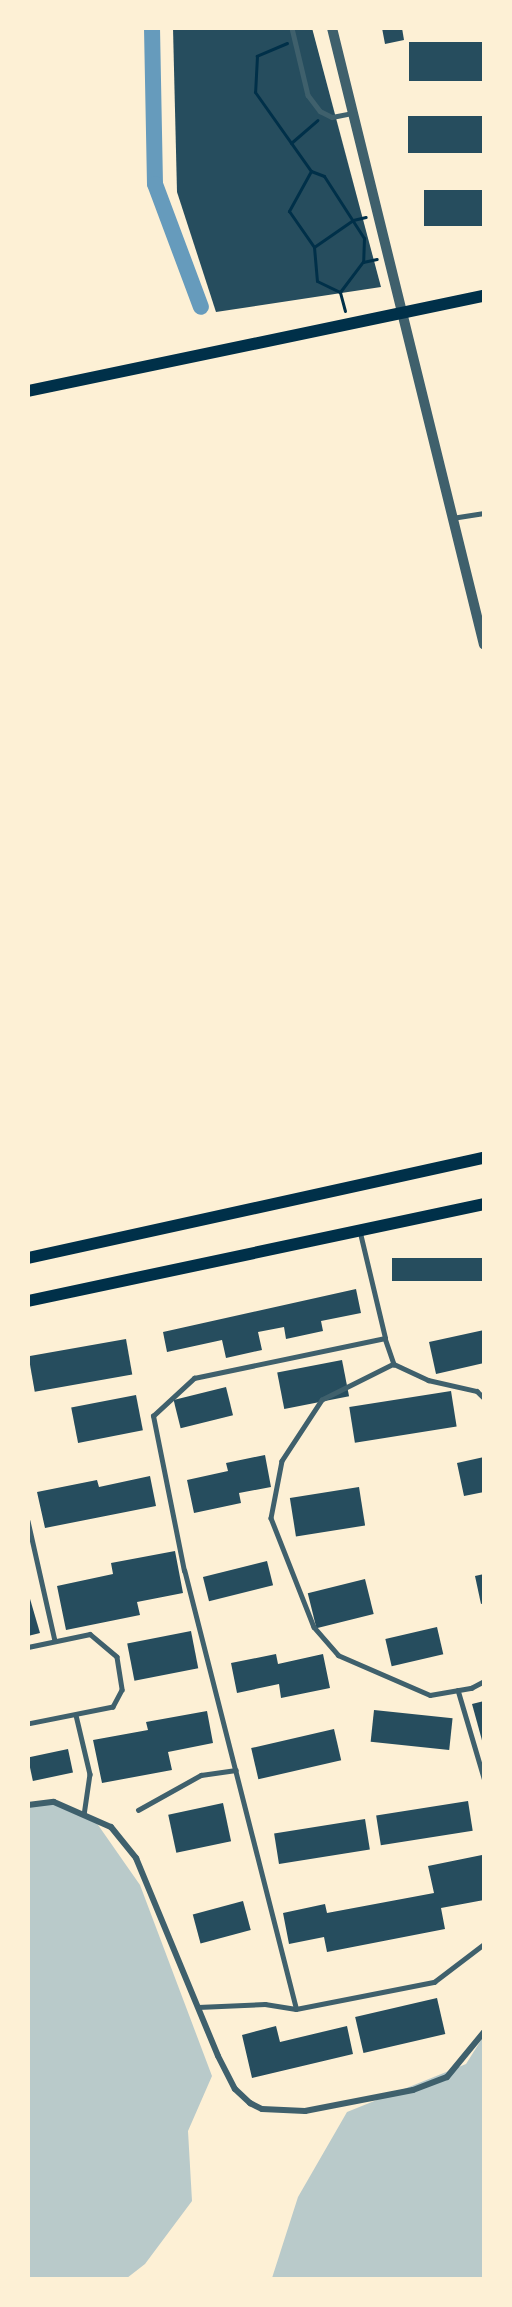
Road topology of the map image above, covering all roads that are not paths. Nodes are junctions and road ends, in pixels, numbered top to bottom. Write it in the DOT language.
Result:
graph roads {
  1 [pos="292,28"];
  2 [pos="332,28"];
  3 [pos="353,113"];
  4 [pos="483,296"];
  5 [pos="403,313"];
  6 [pos="28,391"];
  7 [pos="483,513"];
  8 [pos="452,518"];
  9 [pos="483,645"];
  10 [pos="483,1158"];
  11 [pos="483,1203"];
  12 [pos="359,1230"];
  13 [pos="28,1258"];
  14 [pos="28,1302"];
  15 [pos="385,1338"];
  16 [pos="394,1364"];
  17 [pos="483,1398"];
  18 [pos="28,1521"];
  19 [pos="37,1559"];
  20 [pos="28,1560"];
  21 [pos="55,1641"];
  22 [pos="28,1647"];
  23 [pos="483,1681"];
  24 [pos="458,1690"];
  25 [pos="76,1715"];
  26 [pos="28,1724"];
  27 [pos="236,1770"];
  28 [pos="483,1779"];
  29 [pos="28,1805"];
  30 [pos="138,1810"];
  31 [pos="84,1815"];
  32 [pos="483,1944"];
  33 [pos="198,2007"];
  34 [pos="296,2009"];
  35 [pos="483,2032"];
  1 -- 3 [label="lane"];
  2 -- 3 [label="street"];
  3 -- 5 [label="street"];
  4 -- 5 [label="main road"];
  5 -- 6 [label="main road"];
  5 -- 8 [label="street"];
  7 -- 8 [label="lane"];
  8 -- 9 [label="street"];
  10 -- 13 [label="main road"];
  11 -- 12 [label="main road"];
  12 -- 14 [label="main road"];
  12 -- 15 [label="lane"];
  15 -- 16 [label="lane"];
  15 -- 27 [label="lane"];
  16 -- 17 [label="lane"];
  16 -- 24 [label="lane"];
  18 -- 19 [label="lane"];
  19 -- 20 [label="lane"];
  19 -- 21 [label="lane"];
  21 -- 22 [label="lane"];
  21 -- 25 [label="lane"];
  23 -- 24 [label="lane"];
  24 -- 28 [label="lane"];
  25 -- 26 [label="lane"];
  25 -- 31 [label="lane"];
  27 -- 30 [label="lane"];
  27 -- 34 [label="lane"];
  29 -- 31 [label="street"];
  31 -- 33 [label="street"];
  32 -- 34 [label="lane"];
  33 -- 34 [label="lane"];
  33 -- 35 [label="street"];
}
